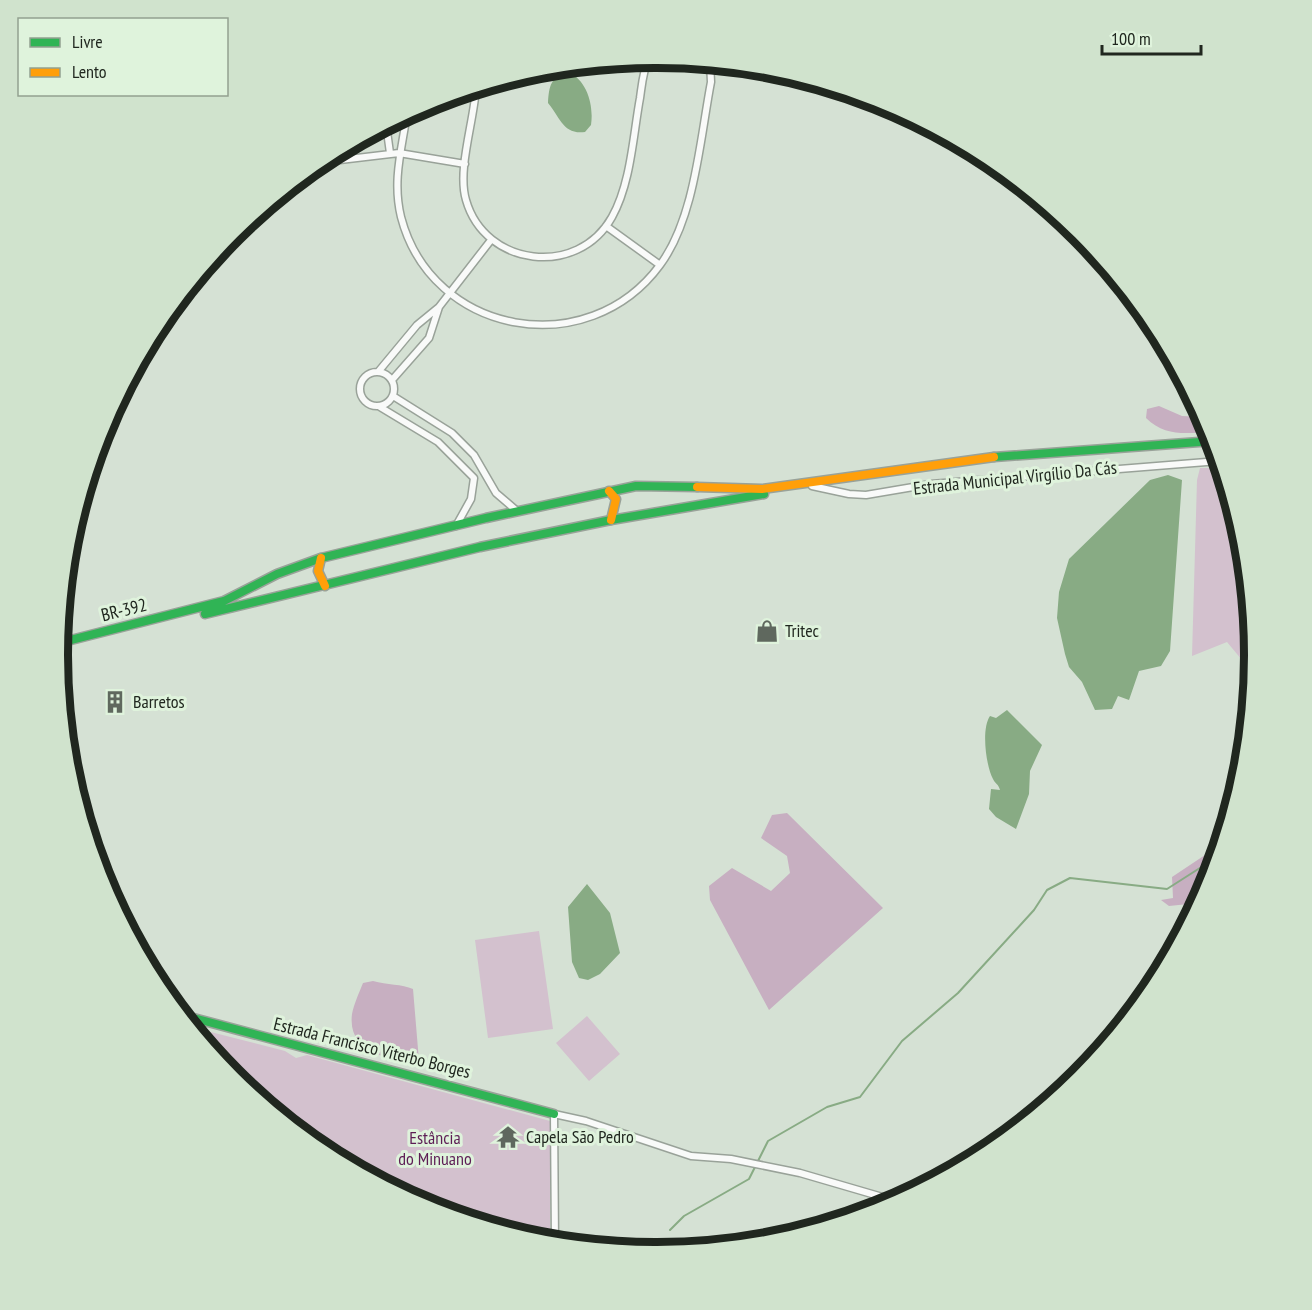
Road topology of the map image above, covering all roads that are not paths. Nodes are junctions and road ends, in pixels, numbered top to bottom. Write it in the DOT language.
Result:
graph roads {
  1 [pos="647,68"];
  2 [pos="710,71"];
  3 [pos="475,97"];
  4 [pos="405,124"];
  5 [pos="387,133"];
  6 [pos="390,153"];
  7 [pos="399,153"];
  8 [pos="341,160"];
  9 [pos="465,164"];
  10 [pos="606,226"];
  11 [pos="490,240"];
  12 [pos="660,265"];
  13 [pos="450,292"];
  14 [pos="439,307"];
  15 [pos="378,372"];
  16 [pos="392,380"];
  17 [pos="393,396"];
  18 [pos="380,407"];
  19 [pos="1203,442"];
  20 [pos="1205,447"];
  21 [pos="1210,462"];
  22 [pos="812,486"];
  23 [pos="609,491"];
  24 [pos="517,511"];
  25 [pos="611,520"];
  26 [pos="456,527"];
  27 [pos="321,558"];
  28 [pos="325,586"];
  29 [pos="69,641"];
  30 [pos="68,647"];
  31 [pos="194,1018"];
  32 [pos="554,1113"];
  33 [pos="883,1197"];
  34 [pos="555,1233"];
  1 -- 10 [label="street"];
  2 -- 12 [label="street"];
  3 -- 9 [label="street"];
  4 -- 7 [label="street"];
  5 -- 6 [label="street"];
  6 -- 7 [label="street"];
  6 -- 8 [label="street"];
  7 -- 9 [label="street"];
  7 -- 13 [label="street"];
  9 -- 11 [label="street"];
  10 -- 11 [label="street"];
  10 -- 12 [label="street"];
  11 -- 13 [label="street"];
  12 -- 13 [label="street"];
  13 -- 14 [label="street"];
  14 -- 15 [label="street"];
  14 -- 16 [label="street"];
  15 -- 16 [label="street"];
  15 -- 18 [label="street"];
  16 -- 17 [label="street"];
  17 -- 18 [label="street"];
  17 -- 24 [label="street"];
  18 -- 26 [label="street"];
  19 -- 23 [label="main road, BR-392"];
  20 -- 22 [label="main road, BR-392"];
  21 -- 22 [label="street, Estrada Municipal Virgílio Da Cás"];
  22 -- 25 [label="main road, BR-392"];
  23 -- 24 [label="main road, BR-392"];
  23 -- 25 [label="main road"];
  24 -- 26 [label="main road, BR-392"];
  25 -- 28 [label="main road, BR-392"];
  26 -- 27 [label="main road, BR-392"];
  27 -- 28 [label="main road"];
  27 -- 29 [label="main road, BR-392"];
  28 -- 30 [label="main road, BR-392"];
  31 -- 32 [label="main road, Estrada Francisco Viterbo Borges"];
  32 -- 33 [label="street"];
  32 -- 34 [label="street"];
}
